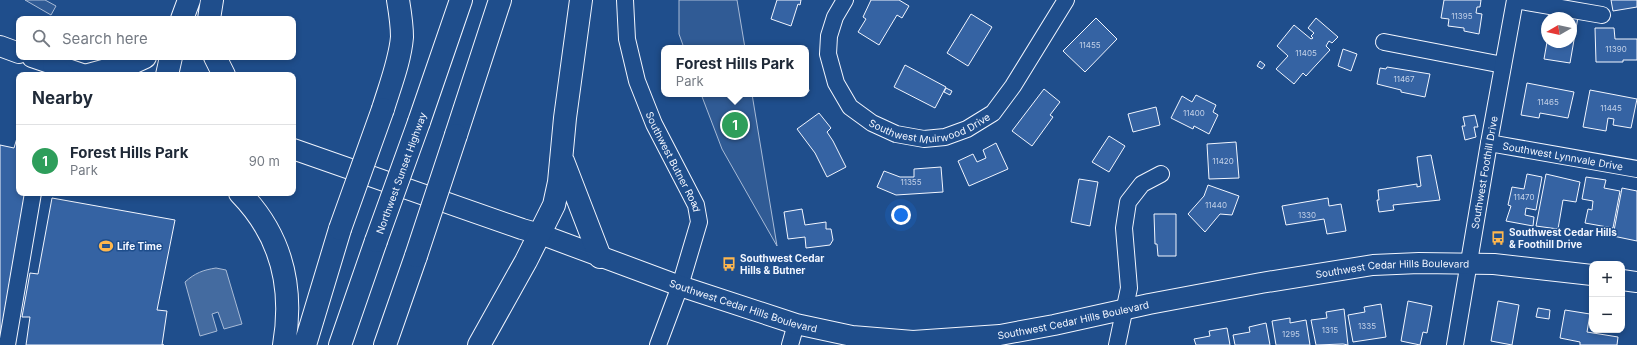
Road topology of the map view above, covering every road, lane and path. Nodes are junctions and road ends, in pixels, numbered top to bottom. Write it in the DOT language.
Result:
graph roads {
  1 [pos="212,0"];
  2 [pos="398,0"];
  3 [pos="461,0"];
  4 [pos="500,0"];
  5 [pos="581,0"];
  6 [pos="625,0"];
  7 [pos="845,0"];
  8 [pos="1066,0"];
  9 [pos="1515,0"];
  10 [pos="1602,15"];
  11 [pos="209,16"];
  12 [pos="1384,42"];
  13 [pos="0,46"];
  14 [pos="16,51"];
  15 [pos="37,60"];
  16 [pos="138,60"];
  17 [pos="170,60"];
  18 [pos="216,60"];
  19 [pos="1503,65"];
  20 [pos="56,72"];
  21 [pos="99,72"];
  22 [pos="168,72"];
  23 [pos="222,72"];
  24 [pos="1489,143"];
  25 [pos="296,150"];
  26 [pos="561,156"];
  27 [pos="1637,169"];
  28 [pos="1161,174"];
  29 [pos="32,196"];
  30 [pos="243,196"];
  31 [pos="540,234"];
  32 [pos="600,257"];
  33 [pos="1469,264"];
  34 [pos="1589,275"];
  35 [pos="1625,280"];
  36 [pos="1637,282"];
  37 [pos="680,286"];
  38 [pos="1124,309"];
  39 [pos="796,324"];
  40 [pos="7,345"];
  41 [pos="284,345"];
  42 [pos="306,345"];
  43 [pos="340,345"];
  44 [pos="385,345"];
  45 [pos="479,345"];
  46 [pos="658,345"];
  47 [pos="790,345"];
  48 [pos="1117,345"];
  49 [pos="1455,345"];
  1 -- 11 [label="highway"];
  2 -- 42 [label="highway, bridge"];
  3 -- 43 [label="highway, Northwest Sunset Highway, bridge"];
  4 -- 44 [label="highway, bridge"];
  5 -- 26 [label="highway"];
  6 -- 37 [label="street, Southwest Butner Road"];
  7 -- 8 [label="street, Southwest Muirwood Drive"];
  9 -- 10 [label="street"];
  9 -- 19 [label="street, Southwest Foothill Drive"];
  12 -- 19 [label="street"];
  13 -- 14 [label="main road"];
  15 -- 20 [label="main road"];
  16 -- 21 [label="highway"];
  17 -- 22 [label="highway"];
  18 -- 23 [label="highway"];
  19 -- 24 [label="street, Southwest Foothill Drive"];
  24 -- 27 [label="street, Southwest Lynnvale Drive"];
  24 -- 33 [label="street, Southwest Foothill Drive"];
  25 -- 31 [label="main road, Southwest Cedar Hills Boulevard"];
  26 -- 31 [label="highway"];
  26 -- 32 [label="highway"];
  28 -- 38 [label="street"];
  29 -- 40 [label="street"];
  30 -- 41 [label="highway"];
  31 -- 32 [label="main road, Southwest Cedar Hills Boulevard"];
  31 -- 45 [label="highway"];
  32 -- 37 [label="main road, Southwest Cedar Hills Boulevard"];
  33 -- 34 [label="main road, Southwest Cedar Hills Boulevard"];
  33 -- 38 [label="main road, Southwest Cedar Hills Boulevard"];
  33 -- 49 [label="street, Southwest Foothill Drive"];
  35 -- 36 [label="main road"];
  37 -- 39 [label="main road, Southwest Cedar Hills Boulevard"];
  37 -- 46 [label="street, Southwest Butner Road"];
  38 -- 39 [label="main road, Southwest Cedar Hills Boulevard"];
  38 -- 48 [label="street"];
  39 -- 47 [label="street"];
}
